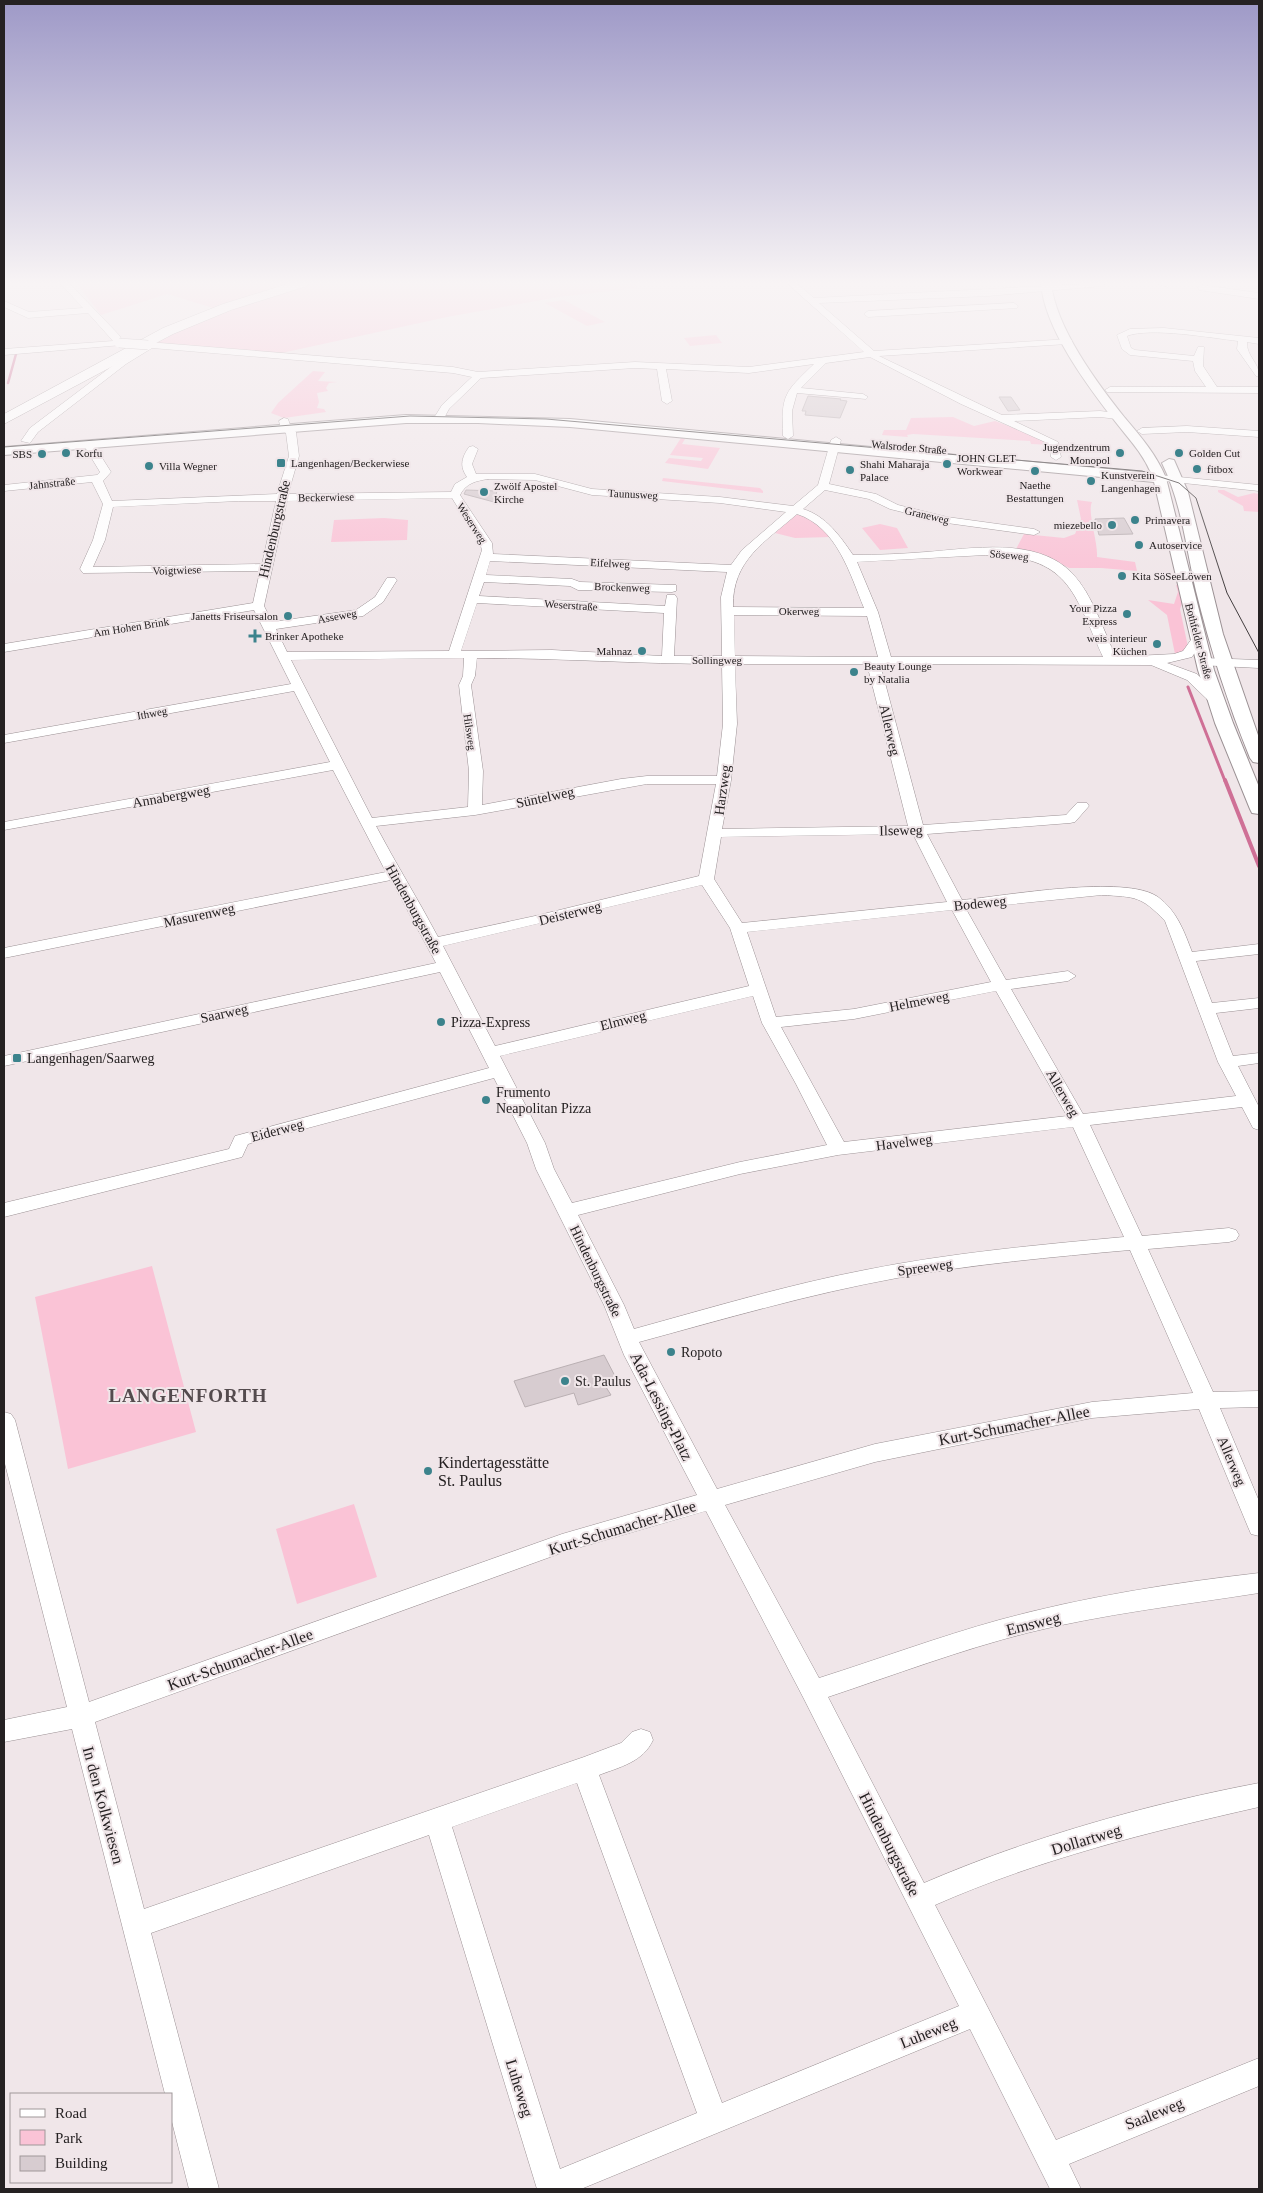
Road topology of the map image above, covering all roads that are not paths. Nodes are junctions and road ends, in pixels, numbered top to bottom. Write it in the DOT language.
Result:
graph roads {
  1 [pos="55,385"];
  2 [pos="68,385"];
  3 [pos="92,385"];
  4 [pos="471,385"];
  5 [pos="664,385"];
  6 [pos="798,385"];
  7 [pos="931,385"];
  8 [pos="1097,385"];
  9 [pos="1107,385"];
  10 [pos="1210,385"];
  11 [pos="793,390"];
  12 [pos="1110,390"];
  13 [pos="1213,390"];
  14 [pos="1259,390"];
  15 [pos="863,397"];
  16 [pos="667,401"];
  17 [pos="4,409"];
  18 [pos="440,414"];
  19 [pos="1117,416"];
  20 [pos="1002,418"];
  21 [pos="4,420"];
  22 [pos="285,425"];
  23 [pos="1142,431"];
  24 [pos="1259,434"];
  25 [pos="788,436"];
  26 [pos="26,441"];
  27 [pos="4,443"];
  28 [pos="88,444"];
  29 [pos="834,444"];
  30 [pos="4,450"];
  31 [pos="473,450"];
  32 [pos="1056,457"];
  33 [pos="1157,473"];
  34 [pos="1175,475"];
  35 [pos="99,478"];
  36 [pos="473,478"];
  37 [pos="823,486"];
  38 [pos="4,488"];
  39 [pos="1259,488"];
  40 [pos="455,495"];
  41 [pos="282,498"];
  42 [pos="108,504"];
  43 [pos="795,510"];
  44 [pos="1034,532"];
  45 [pos="487,556"];
  46 [pos="850,559"];
  47 [pos="676,566"];
  48 [pos="266,567"];
  49 [pos="734,569"];
  50 [pos="480,578"];
  51 [pos="391,580"];
  52 [pos="672,588"];
  53 [pos="472,599"];
  54 [pos="258,606"];
  55 [pos="669,610"];
  56 [pos="727,611"];
  57 [pos="872,612"];
  58 [pos="269,626"];
  59 [pos="1197,640"];
  60 [pos="4,648"];
  61 [pos="454,654"];
  62 [pos="471,654"];
  63 [pos="284,656"];
  64 [pos="668,660"];
  65 [pos="728,660"];
  66 [pos="1111,660"];
  67 [pos="1150,660"];
  68 [pos="879,661"];
  69 [pos="1204,662"];
  70 [pos="1223,662"];
  71 [pos="1259,664"];
  72 [pos="300,686"];
  73 [pos="1216,700"];
  74 [pos="4,739"];
  75 [pos="1259,758"];
  76 [pos="338,765"];
  77 [pos="724,780"];
  78 [pos="1082,806"];
  79 [pos="1259,809"];
  80 [pos="475,811"];
  81 [pos="367,823"];
  82 [pos="4,826"];
  83 [pos="919,830"];
  84 [pos="715,833"];
  85 [pos="395,875"];
  86 [pos="706,879"];
  87 [pos="958,906"];
  88 [pos="738,928"];
  89 [pos="433,942"];
  90 [pos="1259,949"];
  91 [pos="4,953"];
  92 [pos="1186,957"];
  93 [pos="445,966"];
  94 [pos="1068,976"];
  95 [pos="1001,985"];
  96 [pos="758,990"];
  97 [pos="1259,1003"];
  98 [pos="1206,1009"];
  99 [pos="770,1023"];
  100 [pos="490,1053"];
  101 [pos="1259,1058"];
  102 [pos="4,1061"];
  103 [pos="1227,1062"];
  104 [pos="499,1071"];
  105 [pos="1246,1101"];
  106 [pos="1080,1121"];
  107 [pos="1259,1124"];
  108 [pos="838,1149"];
  109 [pos="4,1210"];
  110 [pos="566,1211"];
  111 [pos="1229,1235"];
  112 [pos="1137,1244"];
  113 [pos="628,1338"];
  114 [pos="1259,1399"];
  115 [pos="1207,1401"];
  116 [pos="4,1420"];
  117 [pos="711,1500"];
  118 [pos="1259,1527"];
  119 [pos="1259,1583"];
  120 [pos="813,1691"];
  121 [pos="80,1716"];
  122 [pos="4,1731"];
  123 [pos="641,1740"];
  124 [pos="584,1769"];
  125 [pos="1259,1794"];
  126 [pos="438,1820"];
  127 [pos="918,1899"];
  128 [pos="137,1925"];
  129 [pos="976,2012"];
  130 [pos="1259,2072"];
  131 [pos="714,2119"];
  132 [pos="1050,2157"];
  133 [pos="204,2189"];
  134 [pos="1066,2189"];
  1 -- 17 [label="highway"];
  2 -- 21 [label="highway"];
  3 -- 26 [label="street"];
  4 -- 18 [label="street"];
  5 -- 16 [label="street"];
  6 -- 11 [label="street"];
  7 -- 20 [label="street"];
  8 -- 19 [label="main road, Bothfelder Straße"];
  9 -- 12 [label="main road"];
  10 -- 13 [label="street"];
  11 -- 15 [label="street"];
  11 -- 25 [label="street"];
  12 -- 13 [label="street"];
  12 -- 23 [label="main road"];
  13 -- 14 [label="street"];
  18 -- 22 [label="main road, Walsroder Straße"];
  18 -- 25 [label="main road, Walsroder Straße"];
  18 -- 29 [label="main road, Walsroder Straße"];
  19 -- 20 [label="street"];
  19 -- 33 [label="main road, Bothfelder Straße"];
  20 -- 32 [label="street"];
  22 -- 26 [label="main road, Walsroder Straße"];
  22 -- 28 [label="main road, Walsroder Straße"];
  22 -- 41 [label="street, Hindenburgstraße"];
  23 -- 24 [label="street"];
  23 -- 34 [label="main road"];
  25 -- 29 [label="main road, Walsroder Straße"];
  26 -- 27 [label="main road, Walsroder Straße"];
  28 -- 30 [label="main road, Walsroder Straße"];
  28 -- 35 [label="street"];
  29 -- 32 [label="main road, Walsroder Straße"];
  29 -- 33 [label="main road, Walsroder Straße"];
  29 -- 37 [label="street"];
  31 -- 36 [label="street"];
  32 -- 33 [label="main road, Walsroder Straße"];
  33 -- 34 [label="street, Walsroder Straße"];
  33 -- 59 [label="main road, Bothfelder Straße"];
  34 -- 39 [label="street, Walsroder Straße"];
  34 -- 70 [label="main road, Bothfelder Straße"];
  35 -- 38 [label="street, Jahnstraße"];
  35 -- 42 [label="street"];
  36 -- 40 [label="street, Weserweg"];
  36 -- 43 [label="street, Taunusweg"];
  37 -- 43 [label="street, Harzweg"];
  37 -- 44 [label="street, Graneweg"];
  40 -- 41 [label="street, Beckerwiese"];
  40 -- 45 [label="street, Weserweg"];
  41 -- 42 [label="street, Beckerwiese"];
  41 -- 48 [label="street, Hindenburgstraße"];
  42 -- 48 [label="street, Voigtwiese"];
  43 -- 46 [label="street, Allerweg"];
  43 -- 49 [label="street, Harzweg"];
  45 -- 47 [label="street, Eifelweg"];
  45 -- 50 [label="street, Weserweg"];
  46 -- 57 [label="street, Allerweg"];
  46 -- 66 [label="street, Söseweg"];
  47 -- 49 [label="street, Eifelweg"];
  47 -- 52 [label="street"];
  48 -- 54 [label="street, Hindenburgstraße"];
  49 -- 56 [label="street, Harzweg"];
  50 -- 52 [label="street, Brockenweg"];
  50 -- 53 [label="street, Weserweg"];
  51 -- 58 [label="street, Asseweg"];
  52 -- 55 [label="street"];
  53 -- 55 [label="street, Weserstraße"];
  53 -- 61 [label="street, Weserweg"];
  54 -- 58 [label="street, Hindenburgstraße"];
  54 -- 60 [label="street, Am Hohen Brink"];
  55 -- 64 [label="street"];
  56 -- 57 [label="street, Okerweg"];
  56 -- 65 [label="street, Harzweg"];
  57 -- 68 [label="street, Allerweg"];
  58 -- 63 [label="street, Hindenburgstraße"];
  59 -- 67 [label="street, Sollingweg"];
  59 -- 69 [label="main road, Bothfelder Straße"];
  61 -- 62 [label="street, Sollingweg"];
  61 -- 63 [label="street, Sollingweg"];
  62 -- 64 [label="street, Sollingweg"];
  62 -- 80 [label="street, Hilsweg"];
  63 -- 72 [label="street, Hindenburgstraße"];
  64 -- 65 [label="street, Sollingweg"];
  65 -- 68 [label="street, Sollingweg"];
  65 -- 77 [label="street, Harzweg"];
  66 -- 67 [label="street, Sollingweg"];
  66 -- 68 [label="street, Sollingweg"];
  67 -- 73 [label="street, Sollingweg"];
  68 -- 83 [label="street, Allerweg"];
  69 -- 70 [label="street"];
  69 -- 73 [label="main road, Bothfelder Straße"];
  70 -- 71 [label="street"];
  70 -- 75 [label="main road, Bothfelder Straße"];
  72 -- 74 [label="street, Ithweg"];
  72 -- 76 [label="street, Hindenburgstraße"];
  73 -- 79 [label="main road, Bothfelder Straße"];
  76 -- 81 [label="street, Hindenburgstraße"];
  76 -- 82 [label="street, Annabergweg"];
  77 -- 80 [label="street, Süntelweg"];
  77 -- 84 [label="street, Harzweg"];
  78 -- 83 [label="street, Ilseweg"];
  80 -- 81 [label="street, Süntelweg"];
  81 -- 85 [label="street, Hindenburgstraße"];
  83 -- 84 [label="street, Ilseweg"];
  83 -- 87 [label="street, Allerweg"];
  84 -- 86 [label="street, Harzweg"];
  85 -- 89 [label="street, Hindenburgstraße"];
  85 -- 91 [label="street, Masurenweg"];
  86 -- 88 [label="street"];
  86 -- 89 [label="street, Deisterweg"];
  87 -- 88 [label="street, Bodeweg"];
  87 -- 92 [label="street, Bodeweg"];
  87 -- 95 [label="street, Allerweg"];
  88 -- 96 [label="street"];
  89 -- 93 [label="street, Hindenburgstraße"];
  90 -- 92 [label="street"];
  92 -- 98 [label="street, Bodeweg"];
  93 -- 100 [label="street, Hindenburgstraße"];
  93 -- 102 [label="street, Saarweg"];
  94 -- 95 [label="street, Helmeweg"];
  95 -- 99 [label="street, Helmeweg"];
  95 -- 106 [label="street, Allerweg"];
  96 -- 99 [label="street"];
  96 -- 100 [label="street, Elmweg"];
  97 -- 98 [label="street"];
  98 -- 103 [label="street, Bodeweg"];
  99 -- 108 [label="street"];
  100 -- 104 [label="street, Hindenburgstraße"];
  101 -- 103 [label="street"];
  103 -- 105 [label="street, Bodeweg"];
  104 -- 109 [label="street, Eiderweg"];
  104 -- 110 [label="street, Hindenburgstraße"];
  105 -- 106 [label="street, Havelweg"];
  105 -- 107 [label="street, Bodeweg"];
  106 -- 108 [label="street, Havelweg"];
  106 -- 112 [label="street, Allerweg"];
  108 -- 110 [label="street, Havelweg"];
  110 -- 113 [label="street, Hindenburgstraße"];
  111 -- 112 [label="street, Spreeweg"];
  112 -- 113 [label="street, Spreeweg"];
  112 -- 115 [label="street, Allerweg"];
  113 -- 117 [label="street, Ada-Lessing-Platz"];
  114 -- 115 [label="street, Kurt-Schumacher-Allee"];
  115 -- 117 [label="street, Kurt-Schumacher-Allee"];
  115 -- 118 [label="street, Allerweg"];
  116 -- 121 [label="street, In den Kolkwiesen"];
  117 -- 120 [label="street, Hindenburgstraße"];
  117 -- 121 [label="street, Kurt-Schumacher-Allee"];
  119 -- 120 [label="street, Emsweg"];
  120 -- 127 [label="street, Hindenburgstraße"];
  121 -- 122 [label="street, Kurt-Schumacher-Allee"];
  121 -- 128 [label="street, In den Kolkwiesen"];
  123 -- 124 [label="street"];
  124 -- 126 [label="street"];
  124 -- 131 [label="street"];
  125 -- 127 [label="street, Dollartweg"];
  126 -- 128 [label="street"];
  126 -- 131 [label="street, Luheweg"];
  127 -- 129 [label="street, Hindenburgstraße"];
  128 -- 133 [label="street, In den Kolkwiesen"];
  129 -- 131 [label="street, Luheweg"];
  129 -- 132 [label="street, Hindenburgstraße"];
  130 -- 132 [label="street, Saaleweg"];
  132 -- 134 [label="street, Hindenburgstraße"];
}
